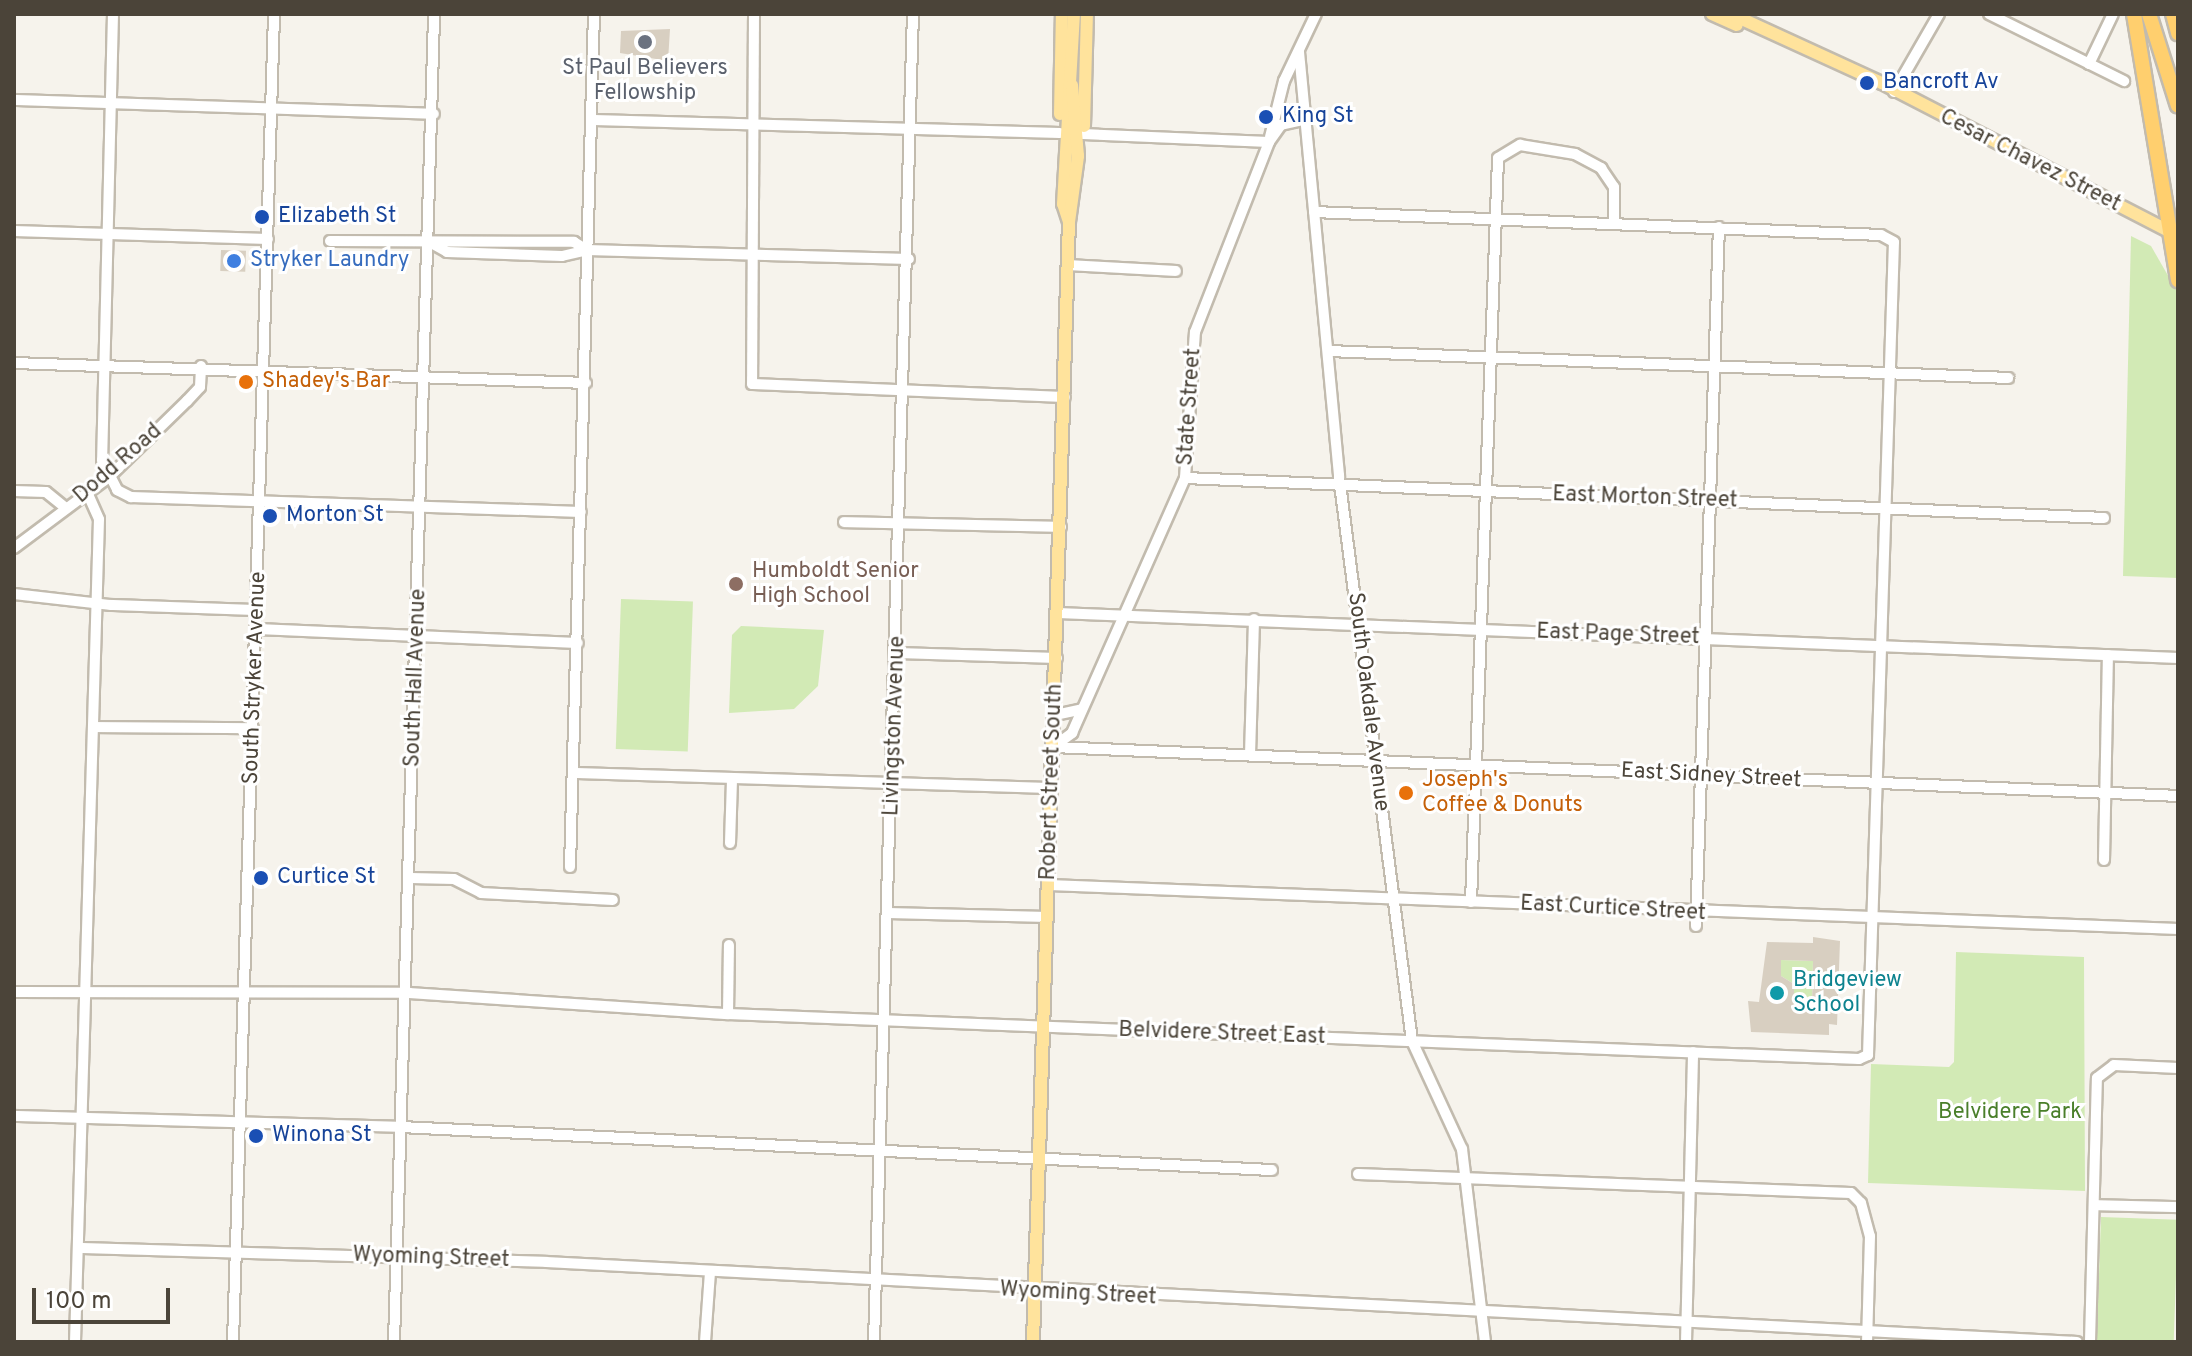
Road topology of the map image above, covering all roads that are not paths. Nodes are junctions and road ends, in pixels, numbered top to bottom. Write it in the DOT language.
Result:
graph roads {
  1 [pos="113,14"];
  2 [pos="274,14"];
  3 [pos="434,14"];
  4 [pos="594,14"];
  5 [pos="754,14"];
  6 [pos="913,14"];
  7 [pos="1062,14"];
  8 [pos="1074,14"];
  9 [pos="1087,14"];
  10 [pos="1316,14"];
  11 [pos="1712,14"];
  12 [pos="1731,14"];
  13 [pos="1939,14"];
  14 [pos="1989,14"];
  15 [pos="2113,14"];
  16 [pos="2134,14"];
  17 [pos="2149,14"];
  18 [pos="2173,14"];
  19 [pos="2178,33"];
  20 [pos="1299,52"];
  21 [pos="2089,64"];
  22 [pos="2124,81"];
  23 [pos="1894,92"];
  24 [pos="14,100"];
  25 [pos="111,102"];
  26 [pos="2178,106"];
  27 [pos="271,109"];
  28 [pos="434,114"];
  29 [pos="594,120"];
  30 [pos="1302,120"];
  31 [pos="755,125"];
  32 [pos="910,130"];
  33 [pos="1060,133"];
  34 [pos="1083,134"];
  35 [pos="1269,142"];
  36 [pos="1071,156"];
  37 [pos="1314,212"];
  38 [pos="1494,218"];
  39 [pos="1614,224"];
  40 [pos="1719,227"];
  41 [pos="14,231"];
  42 [pos="2172,233"];
  43 [pos="107,234"];
  44 [pos="268,239"];
  45 [pos="330,241"];
  46 [pos="431,243"];
  47 [pos="587,250"];
  48 [pos="751,257"];
  49 [pos="909,259"];
  50 [pos="1068,265"];
  51 [pos="1176,271"];
  52 [pos="2178,280"];
  53 [pos="1328,351"];
  54 [pos="1488,355"];
  55 [pos="14,363"];
  56 [pos="1713,363"];
  57 [pos="104,366"];
  58 [pos="201,366"];
  59 [pos="263,369"];
  60 [pos="1894,373"];
  61 [pos="425,375"];
  62 [pos="2008,378"];
  63 [pos="586,383"];
  64 [pos="906,390"];
  65 [pos="1065,397"];
  66 [pos="109,477"];
  67 [pos="1185,478"];
  68 [pos="1340,485"];
  69 [pos="14,491"];
  70 [pos="1485,491"];
  71 [pos="87,492"];
  72 [pos="259,500"];
  73 [pos="1710,501"];
  74 [pos="422,506"];
  75 [pos="66,508"];
  76 [pos="1888,509"];
  77 [pos="581,512"];
  78 [pos="2104,518"];
  79 [pos="902,520"];
  80 [pos="844,522"];
  81 [pos="1061,527"];
  82 [pos="14,548"];
  83 [pos="14,594"];
  84 [pos="96,599"];
  85 [pos="257,610"];
  86 [pos="1058,613"];
  87 [pos="1122,616"];
  88 [pos="1254,619"];
  89 [pos="1358,624"];
  90 [pos="257,629"];
  91 [pos="1479,629"];
  92 [pos="418,637"];
  93 [pos="1705,638"];
  94 [pos="578,643"];
  95 [pos="1885,646"];
  96 [pos="898,653"];
  97 [pos="2108,655"];
  98 [pos="1057,658"];
  99 [pos="2178,658"];
  100 [pos="1079,710"];
  101 [pos="1055,715"];
  102 [pos="94,727"];
  103 [pos="253,728"];
  104 [pos="1053,747"];
  105 [pos="1250,755"];
  106 [pos="1377,761"];
  107 [pos="1475,765"];
  108 [pos="574,773"];
  109 [pos="1701,775"];
  110 [pos="732,778"];
  111 [pos="892,783"];
  112 [pos="1880,783"];
  113 [pos="1052,788"];
  114 [pos="2102,792"];
  115 [pos="2178,796"];
  116 [pos="730,843"];
  117 [pos="2104,860"];
  118 [pos="570,867"];
  119 [pos="411,878"];
  120 [pos="1049,885"];
  121 [pos="1393,899"];
  122 [pos="613,900"];
  123 [pos="1471,902"];
  124 [pos="888,913"];
  125 [pos="1695,913"];
  126 [pos="1048,917"];
  127 [pos="1871,920"];
  128 [pos="1696,926"];
  129 [pos="2178,929"];
  130 [pos="729,945"];
  131 [pos="86,990"];
  132 [pos="245,991"];
  133 [pos="14,992"];
  134 [pos="409,993"];
  135 [pos="728,1014"];
  136 [pos="884,1019"];
  137 [pos="1044,1026"];
  138 [pos="1412,1041"];
  139 [pos="1693,1052"];
  140 [pos="2178,1068"];
  141 [pos="14,1116"];
  142 [pos="81,1118"];
  143 [pos="241,1121"];
  144 [pos="401,1127"];
  145 [pos="880,1152"];
  146 [pos="1040,1161"];
  147 [pos="1272,1170"];
  148 [pos="1358,1174"];
  149 [pos="1468,1177"];
  150 [pos="1688,1185"];
  151 [pos="2094,1205"];
  152 [pos="2178,1207"];
  153 [pos="79,1248"];
  154 [pos="237,1252"];
  155 [pos="399,1256"];
  156 [pos="710,1272"];
  157 [pos="876,1282"];
  158 [pos="1034,1292"];
  159 [pos="1483,1315"];
  160 [pos="1686,1324"];
  161 [pos="1867,1337"];
  162 [pos="75,1342"];
  163 [pos="233,1342"];
  164 [pos="394,1342"];
  165 [pos="705,1342"];
  166 [pos="874,1342"];
  167 [pos="1033,1342"];
  168 [pos="1485,1342"];
  169 [pos="1686,1342"];
  170 [pos="2077,1342"];
  171 [pos="2090,1342"];
  1 -- 25 [label="street"];
  2 -- 27 [label="street, South Stryker Avenue"];
  3 -- 28 [label="street, South Hall Avenue"];
  4 -- 29 [label="street"];
  5 -- 31 [label="street"];
  6 -- 32 [label="street, Livingston Avenue"];
  7 -- 33 [label="main road"];
  8 -- 36 [label="main road, Robert Street South"];
  9 -- 34 [label="main road"];
  10 -- 20 [label="street, State Street"];
  11 -- 23 [label="main road, Cesar Chavez Street"];
  12 -- 23 [label="main road, Cesar Chavez Street"];
  13 -- 23 [label="street"];
  14 -- 21 [label="street"];
  15 -- 21 [label="street"];
  16 -- 42 [label="highway"];
  17 -- 26 [label="highway"];
  18 -- 19 [label="highway"];
  20 -- 30 [label="street, South Oakdale Avenue"];
  20 -- 35 [label="street, State Street"];
  21 -- 22 [label="street"];
  23 -- 42 [label="main road, Cesar Chavez Street"];
  24 -- 25 [label="street"];
  25 -- 27 [label="street"];
  25 -- 43 [label="street"];
  27 -- 28 [label="street"];
  27 -- 44 [label="street, South Stryker Avenue"];
  28 -- 46 [label="street, South Hall Avenue"];
  29 -- 31 [label="street"];
  29 -- 47 [label="street"];
  30 -- 35 [label="street"];
  30 -- 37 [label="street, South Oakdale Avenue"];
  31 -- 32 [label="street"];
  31 -- 48 [label="street"];
  32 -- 33 [label="street"];
  32 -- 49 [label="street, Livingston Avenue"];
  33 -- 36 [label="main road"];
  34 -- 35 [label="street"];
  34 -- 36 [label="main road"];
  35 -- 67 [label="street, State Street"];
  36 -- 50 [label="main road, Robert Street South"];
  37 -- 38 [label="street"];
  37 -- 53 [label="street, South Oakdale Avenue"];
  38 -- 39 [label="street"];
  38 -- 39 [label="street"];
  38 -- 54 [label="street"];
  39 -- 40 [label="street"];
  40 -- 56 [label="street"];
  40 -- 60 [label="street"];
  41 -- 43 [label="street"];
  42 -- 52 [label="highway"];
  43 -- 44 [label="street"];
  43 -- 57 [label="street"];
  44 -- 59 [label="street, South Stryker Avenue"];
  45 -- 46 [label="street"];
  46 -- 47 [label="street"];
  46 -- 61 [label="street, South Hall Avenue"];
  47 -- 48 [label="street"];
  47 -- 63 [label="street"];
  48 -- 49 [label="street"];
  48 -- 64 [label="street"];
  49 -- 64 [label="street, Livingston Avenue"];
  50 -- 51 [label="street"];
  50 -- 65 [label="main road, Robert Street South"];
  53 -- 54 [label="street"];
  53 -- 68 [label="street, South Oakdale Avenue"];
  54 -- 56 [label="street"];
  54 -- 70 [label="street"];
  55 -- 57 [label="street"];
  56 -- 60 [label="street"];
  56 -- 73 [label="street"];
  57 -- 58 [label="street"];
  57 -- 66 [label="street"];
  58 -- 59 [label="street"];
  58 -- 66 [label="street, Dodd Road"];
  59 -- 61 [label="street"];
  59 -- 72 [label="street, South Stryker Avenue"];
  60 -- 62 [label="street"];
  60 -- 76 [label="street"];
  61 -- 63 [label="street"];
  61 -- 74 [label="street, South Hall Avenue"];
  63 -- 77 [label="street"];
  64 -- 65 [label="street"];
  64 -- 79 [label="street, Livingston Avenue"];
  65 -- 81 [label="main road, Robert Street South"];
  66 -- 71 [label="street, Dodd Road"];
  66 -- 72 [label="street"];
  67 -- 68 [label="street, East Morton Street"];
  67 -- 87 [label="street, State Street"];
  68 -- 70 [label="street, East Morton Street"];
  68 -- 89 [label="street, South Oakdale Avenue"];
  69 -- 75 [label="street"];
  70 -- 73 [label="street, East Morton Street"];
  70 -- 91 [label="street"];
  71 -- 75 [label="street, Dodd Road"];
  71 -- 84 [label="street"];
  72 -- 74 [label="street"];
  72 -- 85 [label="street, South Stryker Avenue"];
  73 -- 76 [label="street, East Morton Street"];
  73 -- 93 [label="street"];
  74 -- 77 [label="street"];
  74 -- 92 [label="street, South Hall Avenue"];
  75 -- 82 [label="street, Dodd Road"];
  76 -- 78 [label="street, East Morton Street"];
  76 -- 95 [label="street"];
  77 -- 94 [label="street"];
  79 -- 80 [label="street"];
  79 -- 81 [label="street"];
  79 -- 96 [label="street, Livingston Avenue"];
  81 -- 86 [label="main road, Robert Street South"];
  83 -- 84 [label="street"];
  84 -- 85 [label="street"];
  84 -- 102 [label="street"];
  85 -- 90 [label="street, South Stryker Avenue"];
  86 -- 87 [label="street, East Page Street"];
  86 -- 98 [label="main road, Robert Street South"];
  87 -- 88 [label="street, East Page Street"];
  87 -- 100 [label="street, State Street"];
  88 -- 89 [label="street, East Page Street"];
  88 -- 105 [label="street"];
  89 -- 91 [label="street, East Page Street"];
  89 -- 106 [label="street, South Oakdale Avenue"];
  90 -- 92 [label="street"];
  90 -- 103 [label="street, South Stryker Avenue"];
  91 -- 93 [label="street, East Page Street"];
  91 -- 107 [label="street"];
  92 -- 94 [label="street"];
  92 -- 119 [label="street, South Hall Avenue"];
  93 -- 95 [label="street, East Page Street"];
  93 -- 109 [label="street"];
  94 -- 108 [label="street"];
  95 -- 97 [label="street, East Page Street"];
  95 -- 112 [label="street"];
  96 -- 98 [label="street"];
  96 -- 111 [label="street, Livingston Avenue"];
  97 -- 99 [label="street, East Page Street"];
  97 -- 114 [label="street"];
  98 -- 101 [label="main road, Robert Street South"];
  100 -- 101 [label="street"];
  100 -- 104 [label="street, State Street"];
  101 -- 104 [label="main road, Robert Street South"];
  102 -- 103 [label="street"];
  102 -- 131 [label="street"];
  103 -- 132 [label="street, South Stryker Avenue"];
  104 -- 105 [label="street, East Sidney Street"];
  104 -- 113 [label="main road, Robert Street South"];
  105 -- 106 [label="street, East Sidney Street"];
  106 -- 107 [label="street, East Sidney Street"];
  106 -- 121 [label="street, South Oakdale Avenue"];
  107 -- 109 [label="street, East Sidney Street"];
  107 -- 123 [label="street"];
  108 -- 110 [label="street"];
  108 -- 118 [label="street"];
  109 -- 112 [label="street, East Sidney Street"];
  109 -- 125 [label="street"];
  110 -- 111 [label="street"];
  110 -- 116 [label="street"];
  111 -- 113 [label="street"];
  111 -- 124 [label="street, Livingston Avenue"];
  112 -- 114 [label="street, East Sidney Street"];
  112 -- 127 [label="street"];
  113 -- 120 [label="main road, Robert Street South"];
  114 -- 115 [label="street, East Sidney Street"];
  114 -- 117 [label="street"];
  119 -- 122 [label="street"];
  119 -- 134 [label="street, South Hall Avenue"];
  120 -- 121 [label="street, East Curtice Street"];
  120 -- 126 [label="main road, Robert Street South"];
  121 -- 123 [label="street, East Curtice Street"];
  121 -- 138 [label="street, South Oakdale Avenue"];
  123 -- 125 [label="street, East Curtice Street"];
  124 -- 126 [label="street"];
  124 -- 136 [label="street, Livingston Avenue"];
  125 -- 127 [label="street, East Curtice Street"];
  125 -- 128 [label="street"];
  126 -- 137 [label="main road, Robert Street South"];
  127 -- 129 [label="street, East Curtice Street"];
  127 -- 139 [label="street, Belvidere Street East"];
  130 -- 135 [label="street"];
  131 -- 132 [label="street, Belvidere Street East"];
  131 -- 133 [label="street, Belvidere Street East"];
  131 -- 142 [label="street"];
  132 -- 134 [label="street, Belvidere Street East"];
  132 -- 143 [label="street, South Stryker Avenue"];
  134 -- 135 [label="street, Belvidere Street East"];
  134 -- 144 [label="street, South Hall Avenue"];
  135 -- 136 [label="street, Belvidere Street East"];
  136 -- 137 [label="street, Belvidere Street East"];
  136 -- 145 [label="street, Livingston Avenue"];
  137 -- 138 [label="street, Belvidere Street East"];
  137 -- 146 [label="main road, Robert Street South"];
  138 -- 139 [label="street, Belvidere Street East"];
  138 -- 149 [label="street, South Oakdale Avenue"];
  139 -- 150 [label="street"];
  140 -- 151 [label="street"];
  141 -- 142 [label="street"];
  142 -- 143 [label="street"];
  142 -- 153 [label="street"];
  143 -- 144 [label="street"];
  143 -- 154 [label="street, South Stryker Avenue"];
  144 -- 145 [label="street"];
  144 -- 155 [label="street, South Hall Avenue"];
  145 -- 146 [label="street"];
  145 -- 157 [label="street, Livingston Avenue"];
  146 -- 147 [label="street"];
  146 -- 158 [label="main road, Robert Street South"];
  148 -- 149 [label="street"];
  149 -- 150 [label="street"];
  149 -- 159 [label="street, South Oakdale Avenue"];
  150 -- 160 [label="street"];
  150 -- 161 [label="street"];
  151 -- 152 [label="street"];
  151 -- 171 [label="street"];
  153 -- 154 [label="street, Wyoming Street"];
  153 -- 162 [label="street"];
  154 -- 155 [label="street, Wyoming Street"];
  154 -- 163 [label="street, South Stryker Avenue"];
  155 -- 156 [label="street, Wyoming Street"];
  155 -- 164 [label="street, South Hall Avenue"];
  156 -- 157 [label="street, Wyoming Street"];
  156 -- 165 [label="street"];
  157 -- 158 [label="street, Wyoming Street"];
  157 -- 166 [label="street, Livingston Avenue"];
  158 -- 159 [label="street, Wyoming Street"];
  158 -- 167 [label="main road, Robert Street South"];
  159 -- 160 [label="street, Wyoming Street"];
  159 -- 168 [label="street, South Oakdale Avenue"];
  160 -- 161 [label="street, Wyoming Street"];
  160 -- 169 [label="street"];
  161 -- 170 [label="street, Wyoming Street"];
}
